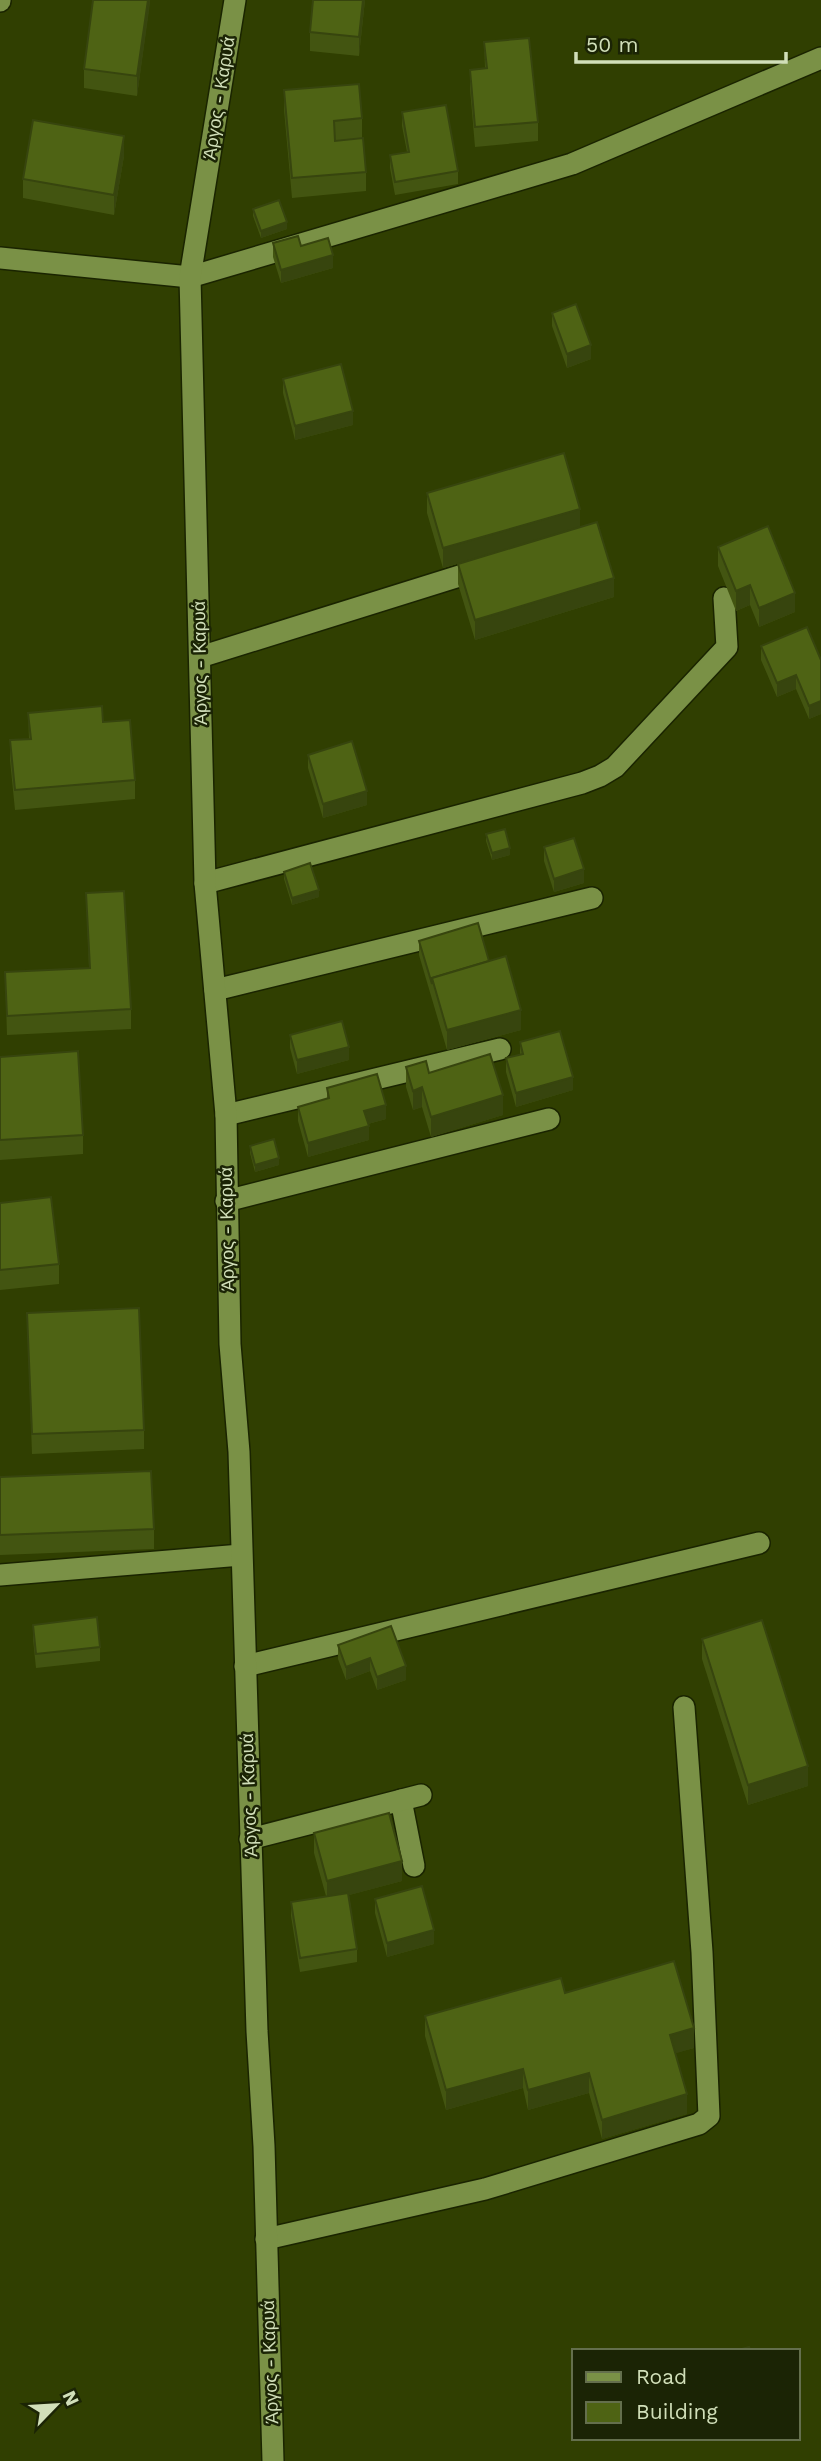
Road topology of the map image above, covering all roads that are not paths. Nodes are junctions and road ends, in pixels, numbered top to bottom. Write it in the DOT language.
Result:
graph roads {
  1 [pos="235,0"];
  2 [pos="821,58"];
  3 [pos="0,258"];
  4 [pos="190,277"];
  5 [pos="500,563"];
  6 [pos="724,598"];
  7 [pos="200,657"];
  8 [pos="205,883"];
  9 [pos="592,898"];
  10 [pos="215,990"];
  11 [pos="500,1049"];
  12 [pos="226,1115"];
  13 [pos="550,1119"];
  14 [pos="226,1200"];
  15 [pos="759,1543"];
  16 [pos="241,1555"];
  17 [pos="0,1576"];
  18 [pos="245,1666"];
  19 [pos="684,1707"];
  20 [pos="250,1839"];
  21 [pos="414,1866"];
  22 [pos="266,2239"];
  23 [pos="273,2461"];
  1 -- 4 [label="street, Άργος - Καρυά"];
  2 -- 4 [label="street"];
  3 -- 4 [label="street"];
  4 -- 7 [label="street, Άργος - Καρυά"];
  5 -- 7 [label="street"];
  6 -- 8 [label="street"];
  7 -- 8 [label="street, Άργος - Καρυά"];
  8 -- 10 [label="street, Άργος - Καρυά"];
  9 -- 10 [label="street"];
  10 -- 12 [label="street, Άργος - Καρυά"];
  11 -- 12 [label="street"];
  12 -- 14 [label="street, Άργος - Καρυά"];
  13 -- 14 [label="street"];
  14 -- 16 [label="street, Άργος - Καρυά"];
  15 -- 18 [label="street"];
  16 -- 17 [label="street"];
  16 -- 18 [label="street, Άργος - Καρυά"];
  18 -- 20 [label="street, Άργος - Καρυά"];
  19 -- 22 [label="street"];
  20 -- 21 [label="street"];
  20 -- 22 [label="street, Άργος - Καρυά"];
  22 -- 23 [label="street, Άργος - Καρυά"];
}
